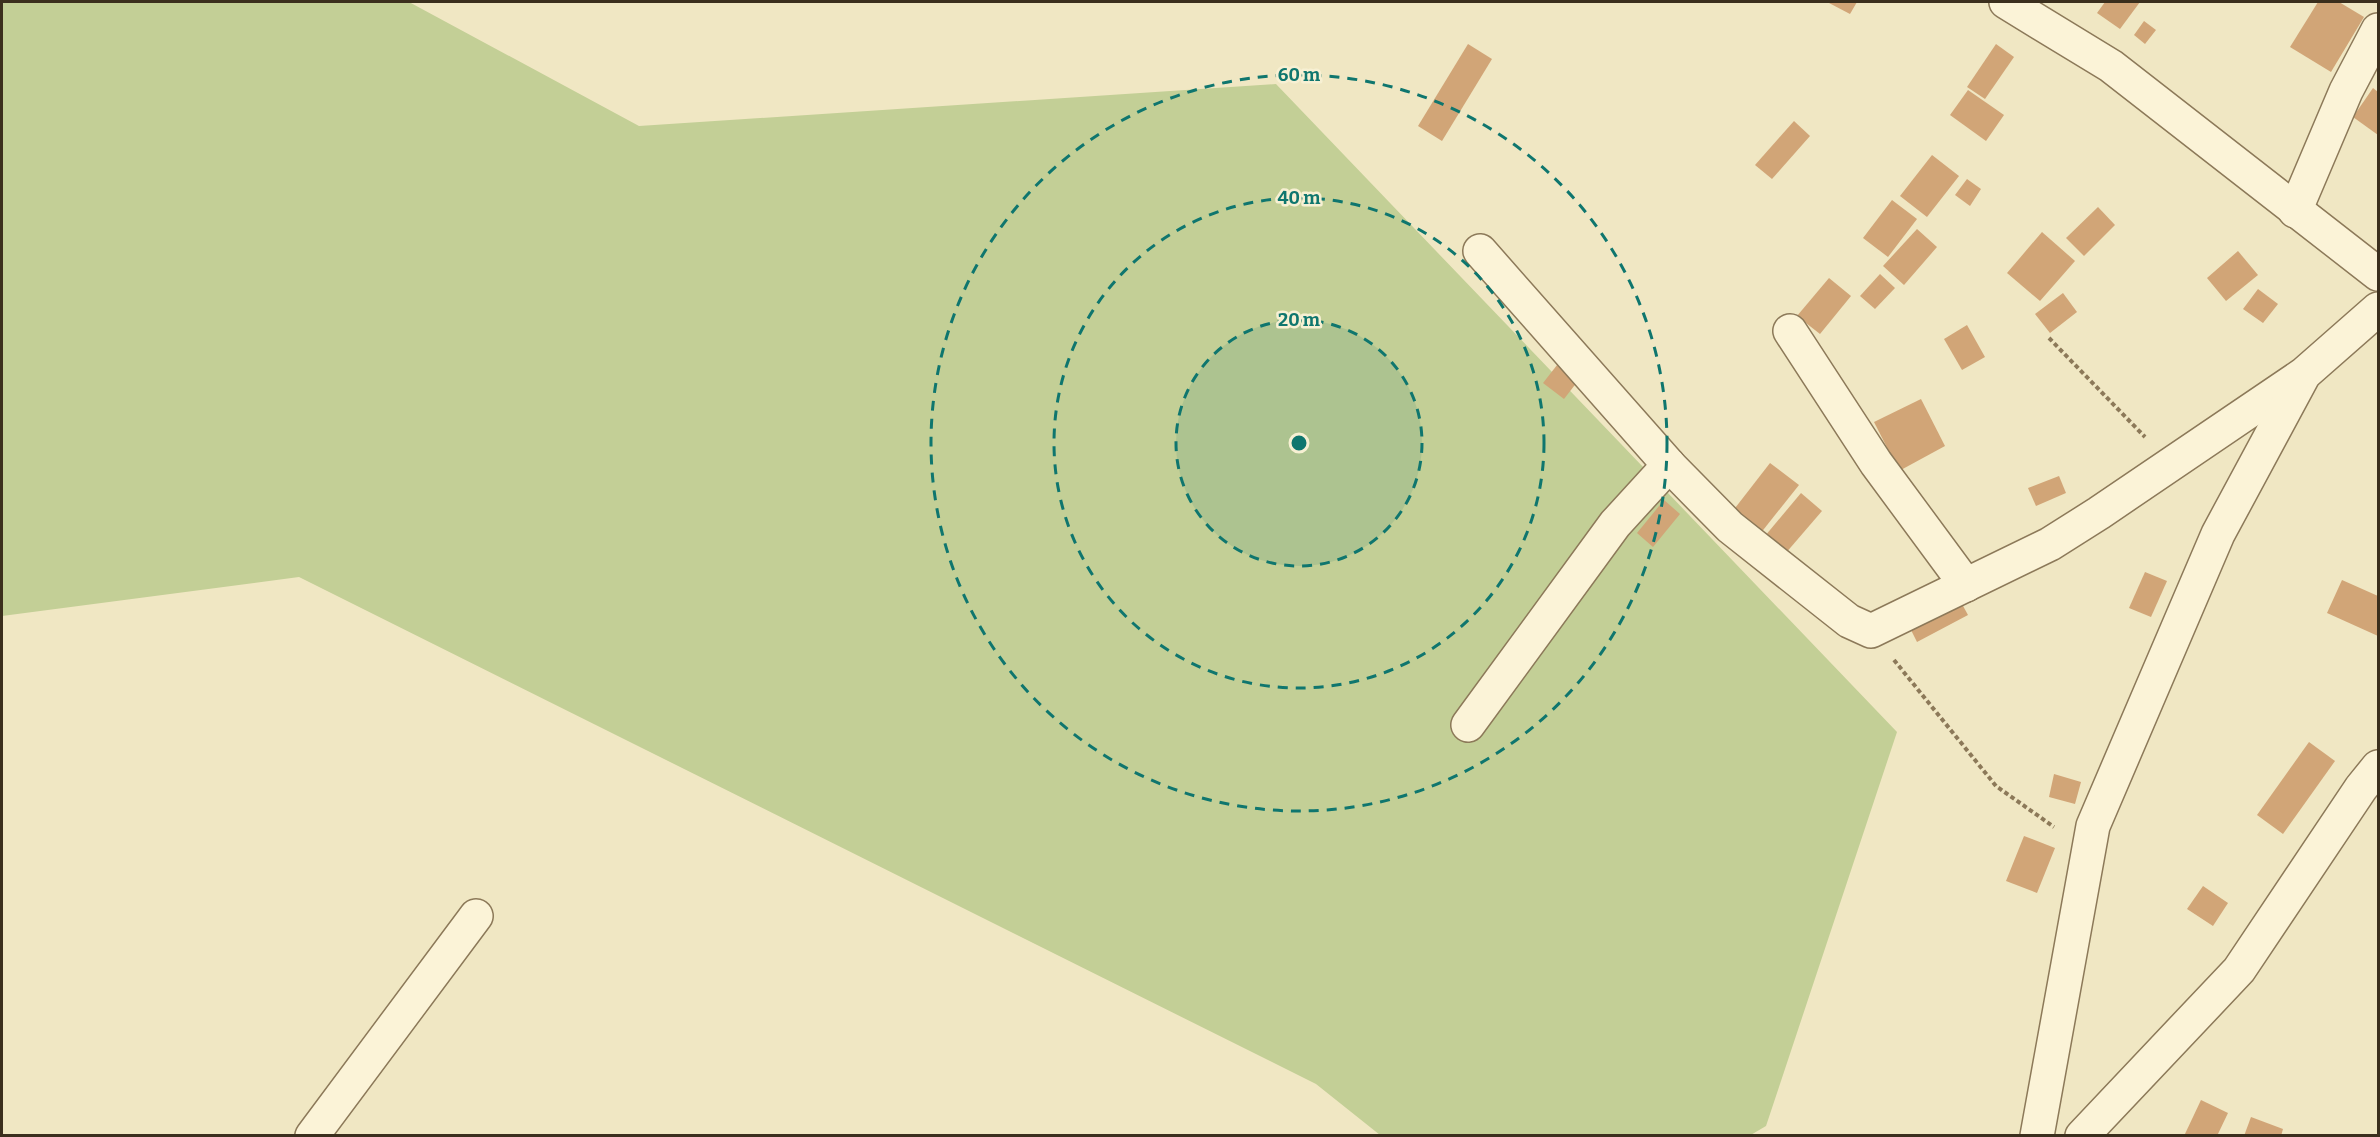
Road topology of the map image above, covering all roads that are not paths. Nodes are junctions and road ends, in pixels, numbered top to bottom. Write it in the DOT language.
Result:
graph roads {
  1 [pos="2006,2"];
  2 [pos="2379,30"];
  3 [pos="2295,211"];
  4 [pos="1480,251"];
  5 [pos="2379,274"];
  6 [pos="2379,309"];
  7 [pos="1790,331"];
  8 [pos="2304,374"];
  9 [pos="1669,465"];
  10 [pos="1966,585"];
  11 [pos="1468,725"];
  12 [pos="2373,786"];
  13 [pos="476,916"];
  14 [pos="312,1136"];
  15 [pos="2037,1136"];
  16 [pos="2082,1136"];
  1 -- 3 [label="street"];
  2 -- 3 [label="street"];
  3 -- 5 [label="street"];
  4 -- 9 [label="street"];
  6 -- 8 [label="street"];
  7 -- 10 [label="street"];
  8 -- 10 [label="street"];
  8 -- 15 [label="street"];
  9 -- 10 [label="street"];
  9 -- 11 [label="street"];
  12 -- 16 [label="street"];
  13 -- 14 [label="street"];
}
